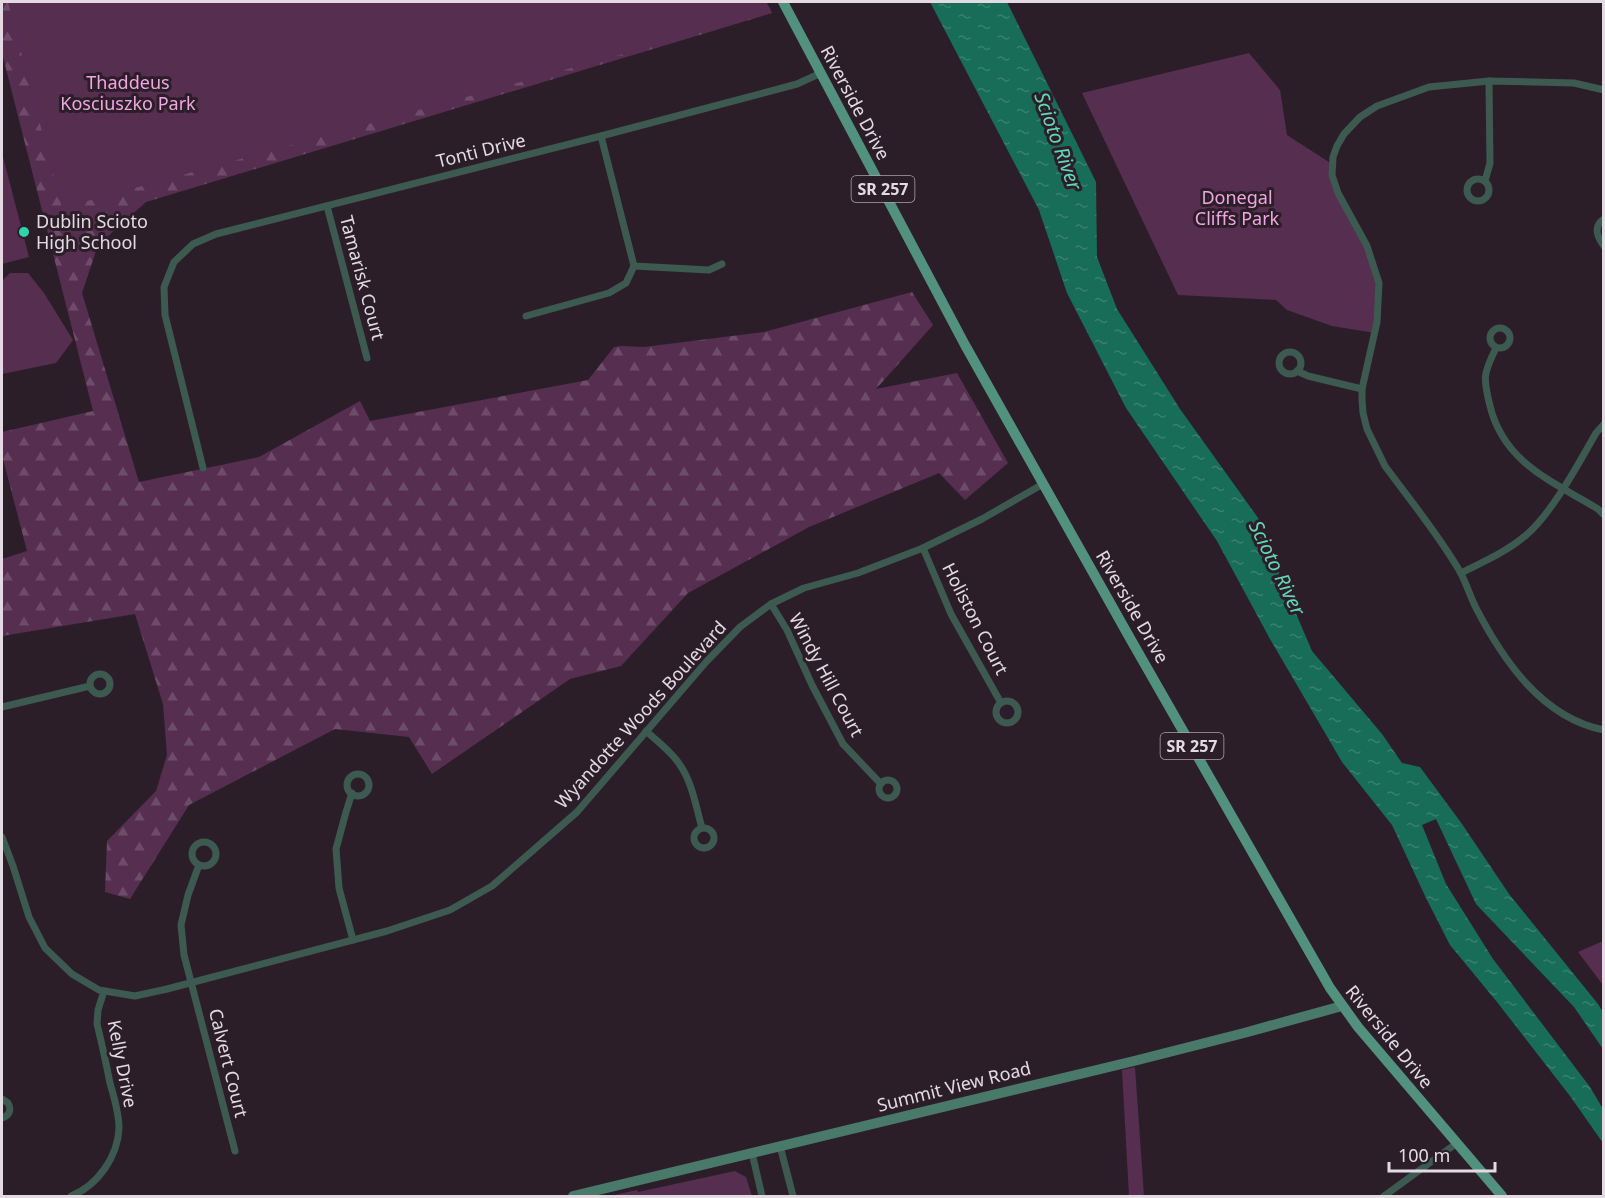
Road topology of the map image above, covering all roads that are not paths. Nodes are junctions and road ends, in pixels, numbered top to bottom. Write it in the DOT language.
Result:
graph roads {
  1 [pos="783,2"];
  2 [pos="820,73"];
  3 [pos="1488,81"];
  4 [pos="1604,90"];
  5 [pos="601,136"];
  6 [pos="1485,181"];
  7 [pos="327,206"];
  8 [pos="1604,219"];
  9 [pos="1604,246"];
  10 [pos="722,264"];
  11 [pos="634,266"];
  12 [pos="526,316"];
  13 [pos="1496,348"];
  14 [pos="367,358"];
  15 [pos="1298,371"];
  16 [pos="1362,389"];
  17 [pos="1604,424"];
  18 [pos="203,468"];
  19 [pos="1043,484"];
  20 [pos="1563,488"];
  21 [pos="1604,515"];
  22 [pos="923,548"];
  23 [pos="1461,573"];
  24 [pos="771,604"];
  25 [pos="90,686"];
  26 [pos="1001,703"];
  27 [pos="2,706"];
  28 [pos="1604,730"];
  29 [pos="646,731"];
  30 [pos="881,784"];
  31 [pos="352,794"];
  32 [pos="702,828"];
  33 [pos="2,837"];
  34 [pos="199,865"];
  35 [pos="353,940"];
  36 [pos="192,982"];
  37 [pos="104,990"];
  38 [pos="1342,1006"];
  39 [pos="2,1099"];
  40 [pos="2,1118"];
  41 [pos="1457,1143"];
  42 [pos="780,1146"];
  43 [pos="235,1151"];
  44 [pos="752,1153"];
  45 [pos="71,1197"];
  46 [pos="573,1197"];
  47 [pos="762,1197"];
  48 [pos="793,1197"];
  49 [pos="1384,1197"];
  50 [pos="1502,1197"];
  1 -- 2 [label="main road, Riverside Drive / SR 257"];
  2 -- 5 [label="street, Tonti Drive"];
  2 -- 19 [label="main road, Riverside Drive / SR 257"];
  3 -- 4 [label="street"];
  3 -- 6 [label="street"];
  3 -- 16 [label="street"];
  5 -- 7 [label="street, Tonti Drive"];
  5 -- 11 [label="street"];
  7 -- 14 [label="street, Tamarisk Court"];
  7 -- 18 [label="street, Tonti Drive"];
  8 -- 9 [label="street"];
  10 -- 11 [label="street"];
  11 -- 12 [label="street"];
  13 -- 20 [label="street"];
  15 -- 16 [label="street"];
  16 -- 23 [label="street"];
  17 -- 20 [label="street"];
  19 -- 22 [label="street, Wyandotte Woods Boulevard"];
  19 -- 38 [label="main road, Riverside Drive / SR 257"];
  20 -- 21 [label="street"];
  20 -- 23 [label="street"];
  22 -- 24 [label="street, Wyandotte Woods Boulevard"];
  22 -- 26 [label="street, Holiston Court"];
  23 -- 28 [label="street"];
  24 -- 29 [label="street, Wyandotte Woods Boulevard"];
  24 -- 30 [label="street, Windy Hill Court"];
  25 -- 27 [label="street"];
  29 -- 32 [label="street"];
  29 -- 35 [label="street, Wyandotte Woods Boulevard"];
  31 -- 35 [label="street"];
  33 -- 37 [label="street, Wyandotte Woods Boulevard"];
  34 -- 36 [label="street, Calvert Court"];
  35 -- 36 [label="street, Wyandotte Woods Boulevard"];
  36 -- 37 [label="street, Wyandotte Woods Boulevard"];
  36 -- 43 [label="street, Calvert Court"];
  37 -- 45 [label="street, Kelly Drive"];
  38 -- 41 [label="main road, Riverside Drive / SR 257"];
  38 -- 42 [label="street, Summit View Road"];
  39 -- 40 [label="street"];
  41 -- 49 [label="street"];
  41 -- 50 [label="main road, Riverside Drive / SR 257"];
  42 -- 44 [label="street, Summit View Road"];
  42 -- 48 [label="street"];
  44 -- 46 [label="street, Summit View Road"];
  44 -- 47 [label="street"];
}
